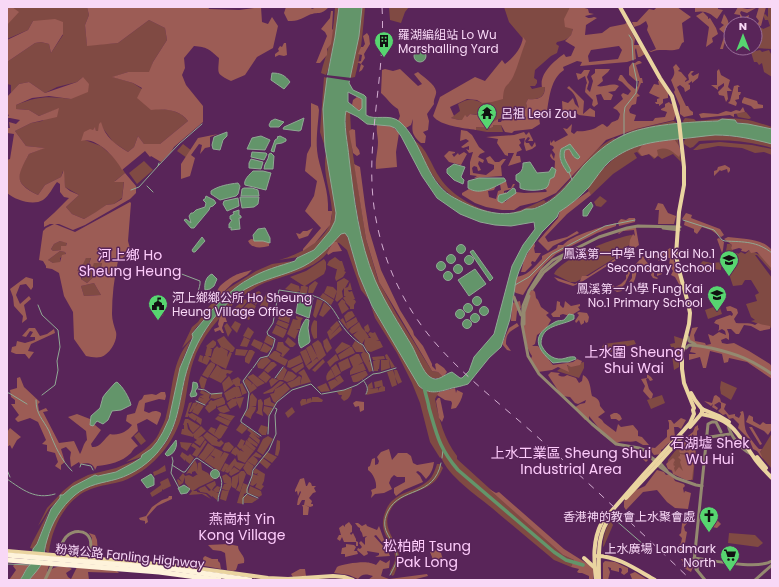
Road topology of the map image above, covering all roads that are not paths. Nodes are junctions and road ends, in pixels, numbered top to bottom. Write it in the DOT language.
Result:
graph roads {
  1 [pos="620,7"];
  2 [pos="678,228"];
  3 [pos="574,249"];
  4 [pos="514,297"];
  5 [pos="522,317"];
  6 [pos="688,337"];
  7 [pos="524,338"];
  8 [pos="696,345"];
  9 [pos="686,348"];
  10 [pos="772,374"];
  11 [pos="694,408"];
  12 [pos="701,411"];
  13 [pos="694,414"];
  14 [pos="728,426"];
  15 [pos="721,432"];
  16 [pos="730,434"];
  17 [pos="709,436"];
  18 [pos="719,436"];
  19 [pos="752,455"];
  20 [pos="657,462"];
  21 [pos="772,474"];
  22 [pos="772,478"];
  23 [pos="701,484"];
  24 [pos="7,551"];
  25 [pos="7,555"];
  26 [pos="29,557"];
  27 [pos="596,557"];
  28 [pos="90,558"];
  29 [pos="584,558"];
  30 [pos="694,558"];
  31 [pos="49,559"];
  32 [pos="7,560"];
  33 [pos="707,560"];
  34 [pos="772,561"];
  35 [pos="757,565"];
  36 [pos="772,565"];
  37 [pos="595,569"];
  38 [pos="698,572"];
  39 [pos="759,576"];
  40 [pos="45,580"];
  41 [pos="219,580"];
  42 [pos="250,580"];
  43 [pos="354,580"];
  44 [pos="596,580"];
  45 [pos="599,580"];
  46 [pos="655,580"];
  47 [pos="705,580"];
  48 [pos="755,580"];
  1 -- 2 [label="main road"];
  2 -- 3 [label="street"];
  2 -- 6 [label="main road"];
  2 -- 11 [label="main road"];
  3 -- 5 [label="street"];
  3 -- 7 [label="street"];
  4 -- 5 [label="street"];
  5 -- 7 [label="street"];
  6 -- 8 [label="street"];
  6 -- 9 [label="main road"];
  7 -- 20 [label="street"];
  8 -- 9 [label="street"];
  8 -- 10 [label="street"];
  9 -- 12 [label="main road"];
  11 -- 12 [label="main road"];
  11 -- 13 [label="main road"];
  12 -- 13 [label="main road"];
  12 -- 14 [label="main road"];
  12 -- 20 [label="main road"];
  12 -- 21 [label="main road"];
  13 -- 20 [label="main road"];
  14 -- 15 [label="street"];
  14 -- 16 [label="street"];
  14 -- 19 [label="main road"];
  15 -- 17 [label="street"];
  15 -- 18 [label="street"];
  16 -- 18 [label="street"];
  16 -- 19 [label="street"];
  17 -- 18 [label="street"];
  17 -- 23 [label="street"];
  19 -- 22 [label="main road"];
  20 -- 23 [label="street"];
  20 -- 27 [label="main road"];
  23 -- 30 [label="street"];
  24 -- 26 [label="main road"];
  25 -- 26 [label="highway, 粉嶺公路 Fanling Highway"];
  26 -- 31 [label="highway, 粉嶺公路 Fanling Highway"];
  26 -- 31 [label="main road"];
  26 -- 32 [label="highway, 粉嶺公路 Fanling Highway"];
  27 -- 37 [label="main road"];
  27 -- 45 [label="main road"];
  27 -- 46 [label="main road"];
  28 -- 31 [label="main road"];
  28 -- 40 [label="street"];
  28 -- 43 [label="main road"];
  29 -- 37 [label="main road"];
  30 -- 33 [label="street"];
  30 -- 38 [label="street"];
  31 -- 41 [label="highway, 粉嶺公路 Fanling Highway"];
  31 -- 42 [label="highway, 粉嶺公路 Fanling Highway"];
  33 -- 35 [label="street"];
  33 -- 38 [label="street"];
  34 -- 35 [label="street"];
  35 -- 39 [label="street"];
  36 -- 39 [label="street"];
  37 -- 44 [label="main road"];
  38 -- 47 [label="street"];
  39 -- 48 [label="street"];
}
